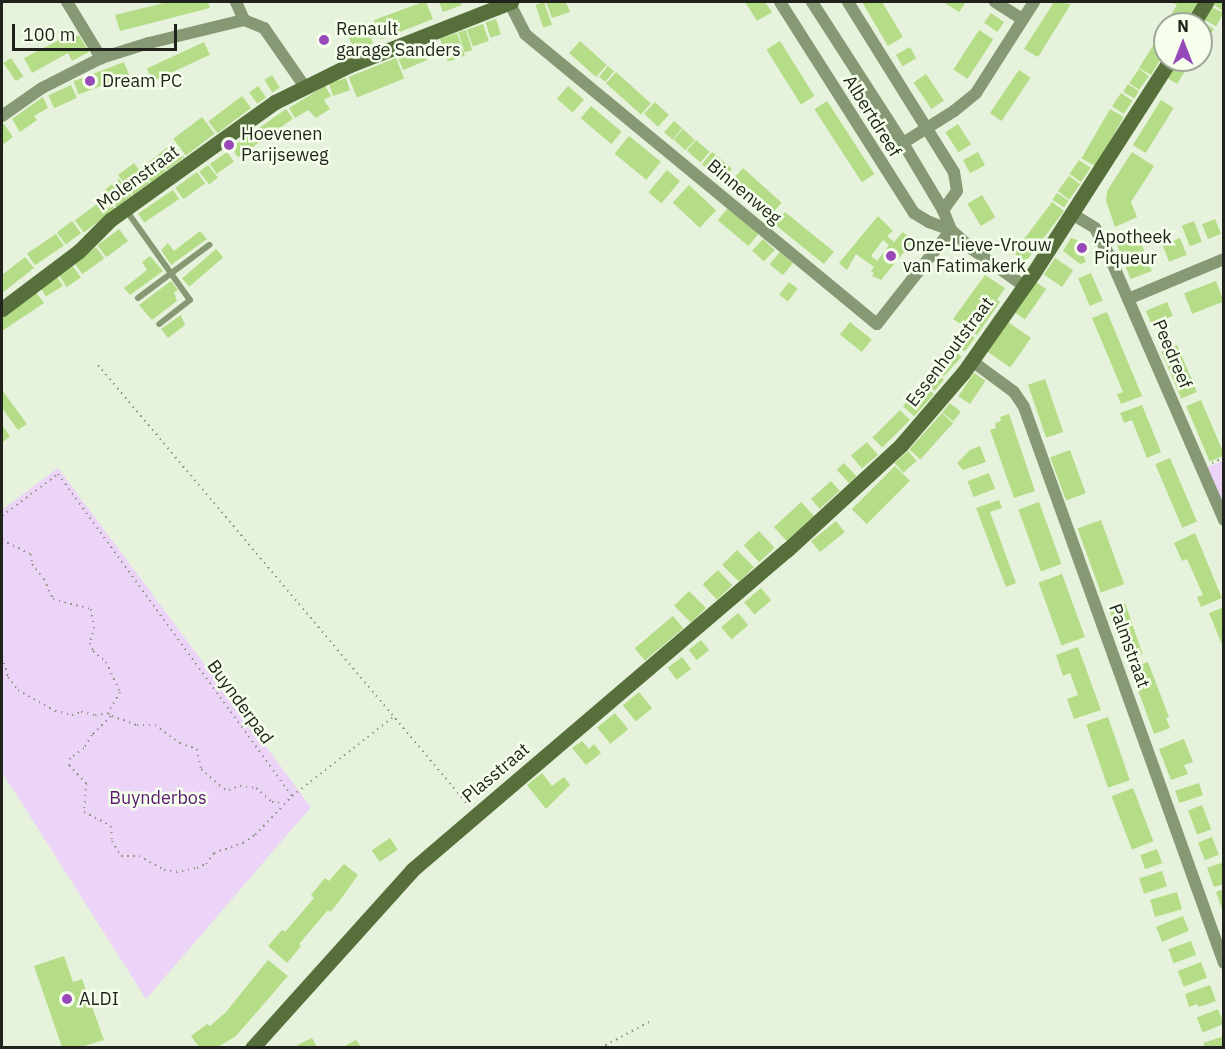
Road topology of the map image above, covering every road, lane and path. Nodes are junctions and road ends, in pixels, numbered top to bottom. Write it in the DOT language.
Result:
graph roads {
  1 [pos="67,2"];
  2 [pos="236,2"];
  3 [pos="510,2"];
  4 [pos="780,2"];
  5 [pos="812,2"];
  6 [pos="849,2"];
  7 [pos="995,2"];
  8 [pos="1034,2"];
  9 [pos="1022,19"];
  10 [pos="244,20"];
  11 [pos="101,58"];
  12 [pos="1162,72"];
  13 [pos="305,87"];
  14 [pos="2,116"];
  15 [pos="925,129"];
  16 [pos="903,143"];
  17 [pos="125,210"];
  18 [pos="943,210"];
  19 [pos="1072,214"];
  20 [pos="951,230"];
  21 [pos="209,245"];
  22 [pos="1224,259"];
  23 [pos="172,273"];
  24 [pos="1024,285"];
  25 [pos="138,298"];
  26 [pos="1128,298"];
  27 [pos="2,309"];
  28 [pos="159,324"];
  29 [pos="972,361"];
  30 [pos="98,365"];
  31 [pos="2,516"];
  32 [pos="1224,520"];
  33 [pos="2,540"];
  34 [pos="787,550"];
  35 [pos="2,657"];
  36 [pos="110,715"];
  37 [pos="393,717"];
  38 [pos="291,796"];
  39 [pos="282,803"];
  40 [pos="478,814"];
  41 [pos="1224,963"];
  42 [pos="651,1021"];
  43 [pos="260,1045"];
  44 [pos="600,1047"];
  1 -- 11 [label="street"];
  2 -- 10 [label="street"];
  3 -- 13 [label="street, Molenstraat"];
  3 -- 20 [label="street, Binnenweg"];
  4 -- 20 [label="street, Albertdreef"];
  5 -- 16 [label="street, Albertdreef"];
  6 -- 15 [label="street"];
  7 -- 9 [label="street"];
  8 -- 9 [label="street"];
  9 -- 15 [label="street"];
  10 -- 11 [label="street"];
  10 -- 13 [label="street"];
  11 -- 14 [label="street"];
  12 -- 19 [label="street, Essenhoutstraat"];
  13 -- 17 [label="street, Molenstraat"];
  15 -- 16 [label="street"];
  15 -- 18 [label="street"];
  16 -- 18 [label="street, Albertdreef"];
  17 -- 23 [label="lane"];
  17 -- 27 [label="street, Molenstraat"];
  18 -- 20 [label="street, Albertdreef"];
  19 -- 24 [label="street, Essenhoutstraat"];
  19 -- 26 [label="street, Peedreef"];
  20 -- 24 [label="street, Albertdreef"];
  21 -- 23 [label="lane"];
  22 -- 26 [label="street"];
  23 -- 25 [label="lane"];
  23 -- 28 [label="lane"];
  24 -- 29 [label="street, Essenhoutstraat"];
  26 -- 32 [label="street, Peedreef"];
  29 -- 34 [label="street, Essenhoutstraat"];
  29 -- 41 [label="street, Palmstraat"];
  30 -- 37 [label="path"];
  31 -- 38 [label="path, Buynderpad"];
  33 -- 36 [label="path"];
  34 -- 40 [label="street, Plasstraat"];
  35 -- 36 [label="path"];
  36 -- 39 [label="path"];
  36 -- 39 [label="path"];
  37 -- 38 [label="path"];
  37 -- 40 [label="path"];
  38 -- 39 [label="path"];
  40 -- 43 [label="street, Plasstraat"];
  42 -- 44 [label="path"];
}
